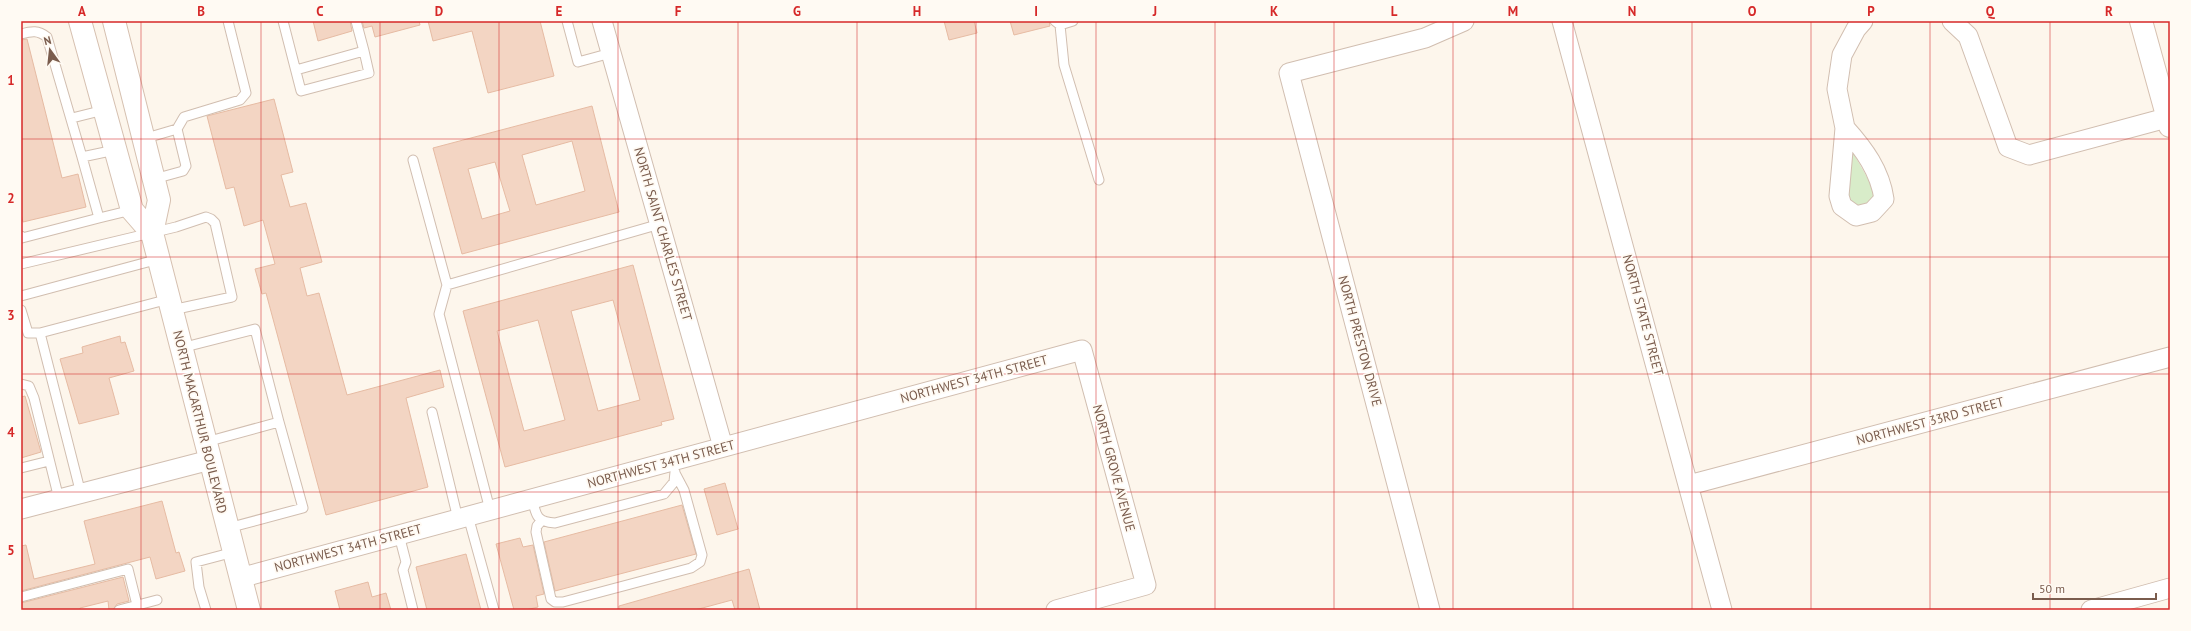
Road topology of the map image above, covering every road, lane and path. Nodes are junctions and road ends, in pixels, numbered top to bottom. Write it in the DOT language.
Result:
graph roads {
  1 [pos="80,21"];
  2 [pos="114,21"];
  3 [pos="228,21"];
  4 [pos="283,21"];
  5 [pos="356,21"];
  6 [pos="567,21"];
  7 [pos="602,21"];
  8 [pos="1073,21"];
  9 [pos="1464,21"];
  10 [pos="1562,21"];
  11 [pos="1863,21"];
  12 [pos="1952,21"];
  13 [pos="2141,21"];
  14 [pos="1058,23"];
  15 [pos="21,34"];
  16 [pos="364,51"];
  17 [pos="611,53"];
  18 [pos="296,70"];
  19 [pos="104,110"];
  20 [pos="72,118"];
  21 [pos="2169,120"];
  22 [pos="1845,128"];
  23 [pos="177,129"];
  24 [pos="144,139"];
  25 [pos="115,150"];
  26 [pos="82,157"];
  27 [pos="413,160"];
  28 [pos="154,179"];
  29 [pos="1099,180"];
  30 [pos="132,210"];
  31 [pos="99,218"];
  32 [pos="660,224"];
  33 [pos="152,233"];
  34 [pos="21,236"];
  35 [pos="158,259"];
  36 [pos="21,264"];
  37 [pos="447,285"];
  38 [pos="21,296"];
  39 [pos="170,304"];
  40 [pos="21,310"];
  41 [pos="40,333"];
  42 [pos="181,348"];
  43 [pos="1082,350"];
  44 [pos="2170,357"];
  45 [pos="21,384"];
  46 [pos="432,412"];
  47 [pos="279,422"];
  48 [pos="723,447"];
  49 [pos="208,451"];
  50 [pos="49,461"];
  51 [pos="673,467"];
  52 [pos="21,468"];
  53 [pos="1690,485"];
  54 [pos="81,494"];
  55 [pos="532,498"];
  56 [pos="59,499"];
  57 [pos="21,509"];
  58 [pos="490,510"];
  59 [pos="463,517"];
  60 [pos="542,520"];
  61 [pos="228,528"];
  62 [pos="398,535"];
  63 [pos="234,552"];
  64 [pos="240,578"];
  65 [pos="2170,588"];
  66 [pos="21,597"];
  67 [pos="157,600"];
  68 [pos="137,605"];
  69 [pos="118,610"];
  70 [pos="206,610"];
  71 [pos="249,610"];
  72 [pos="414,610"];
  73 [pos="494,610"];
  74 [pos="1056,610"];
  75 [pos="1430,610"];
  76 [pos="1722,610"];
  77 [pos="2091,610"];
  1 -- 19 [label="main road, NORTH MACARTHUR BOULEVARD"];
  2 -- 24 [label="main road, NORTH MACARTHUR BOULEVARD"];
  3 -- 23 [label="lane"];
  4 -- 18 [label="lane"];
  5 -- 16 [label="lane"];
  6 -- 17 [label="lane"];
  7 -- 17 [label="street, NORTH SAINT CHARLES STREET"];
  8 -- 14 [label="lane"];
  9 -- 75 [label="street, NORTH PRESTON DRIVE"];
  10 -- 53 [label="street, NORTH STATE STREET"];
  11 -- 22 [label="street"];
  12 -- 21 [label="street"];
  13 -- 21 [label="main road"];
  14 -- 29 [label="lane"];
  15 -- 20 [label="lane"];
  16 -- 18 [label="lane"];
  16 -- 18 [label="lane"];
  17 -- 32 [label="street, NORTH SAINT CHARLES STREET"];
  19 -- 20 [label="lane"];
  19 -- 25 [label="main road, NORTH MACARTHUR BOULEVARD"];
  20 -- 26 [label="lane"];
  23 -- 24 [label="lane"];
  23 -- 28 [label="lane"];
  24 -- 28 [label="main road, NORTH MACARTHUR BOULEVARD"];
  25 -- 26 [label="lane"];
  25 -- 30 [label="main road, NORTH MACARTHUR BOULEVARD"];
  26 -- 31 [label="lane"];
  27 -- 37 [label="lane"];
  28 -- 33 [label="main road, NORTH MACARTHUR BOULEVARD"];
  30 -- 31 [label="lane"];
  30 -- 33 [label="main road, NORTH MACARTHUR BOULEVARD"];
  31 -- 34 [label="lane"];
  32 -- 37 [label="lane"];
  32 -- 48 [label="street, NORTH SAINT CHARLES STREET"];
  33 -- 35 [label="main road, NORTH MACARTHUR BOULEVARD"];
  33 -- 36 [label="lane"];
  33 -- 39 [label="lane"];
  35 -- 38 [label="lane"];
  35 -- 39 [label="main road, NORTH MACARTHUR BOULEVARD"];
  37 -- 58 [label="lane"];
  39 -- 41 [label="lane"];
  39 -- 42 [label="main road, NORTH MACARTHUR BOULEVARD"];
  40 -- 41 [label="lane"];
  41 -- 54 [label="lane"];
  42 -- 47 [label="lane"];
  42 -- 49 [label="main road, NORTH MACARTHUR BOULEVARD"];
  43 -- 48 [label="street, NORTHWEST 34TH STREET"];
  43 -- 74 [label="street, NORTH GROVE AVENUE"];
  44 -- 53 [label="street, NORTHWEST 33RD STREET"];
  45 -- 50 [label="lane"];
  46 -- 59 [label="lane"];
  47 -- 49 [label="lane"];
  47 -- 61 [label="lane"];
  48 -- 51 [label="street, NORTHWEST 34TH STREET"];
  49 -- 54 [label="street"];
  49 -- 61 [label="main road, NORTH MACARTHUR BOULEVARD"];
  50 -- 52 [label="lane"];
  50 -- 56 [label="lane"];
  51 -- 55 [label="street, NORTHWEST 34TH STREET"];
  51 -- 60 [label="lane"];
  51 -- 60 [label="lane"];
  53 -- 76 [label="street, NORTH STATE STREET"];
  54 -- 56 [label="street"];
  55 -- 58 [label="street, NORTHWEST 34TH STREET"];
  55 -- 60 [label="lane"];
  56 -- 57 [label="street"];
  58 -- 59 [label="street, NORTHWEST 34TH STREET"];
  59 -- 62 [label="street, NORTHWEST 34TH STREET"];
  59 -- 73 [label="lane"];
  61 -- 63 [label="main road, NORTH MACARTHUR BOULEVARD"];
  62 -- 64 [label="street, NORTHWEST 34TH STREET"];
  62 -- 72 [label="lane"];
  63 -- 64 [label="main road, NORTH MACARTHUR BOULEVARD"];
  63 -- 70 [label="lane"];
  64 -- 71 [label="main road, NORTH MACARTHUR BOULEVARD"];
  65 -- 77 [label="street"];
  66 -- 68 [label="lane"];
  67 -- 68 [label="lane"];
  68 -- 69 [label="lane"];
}
